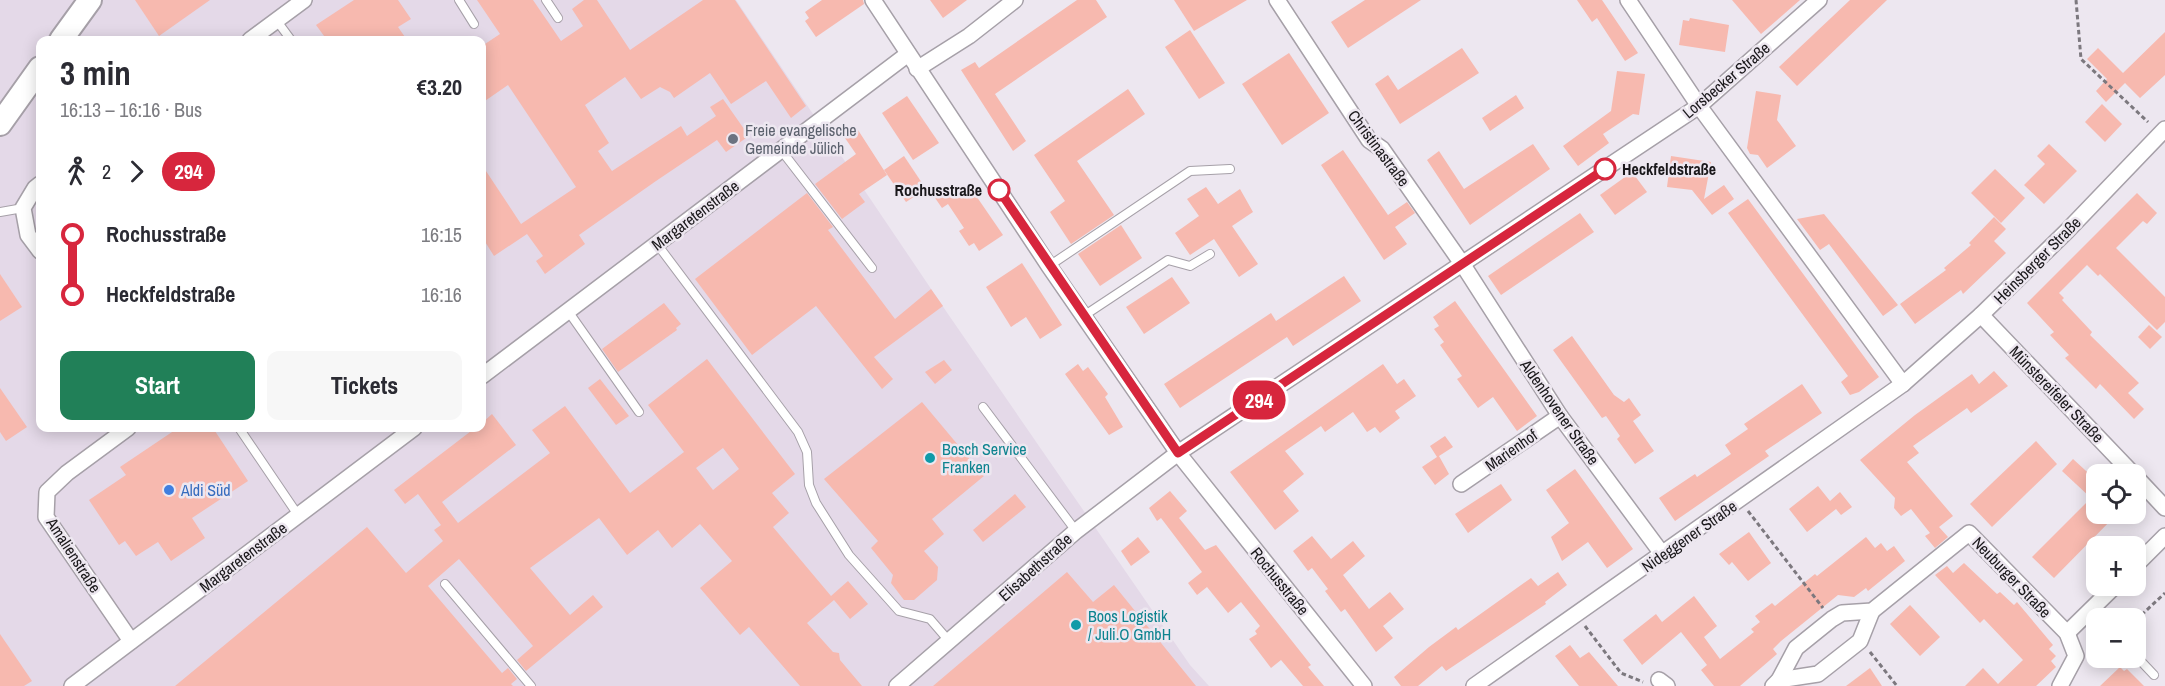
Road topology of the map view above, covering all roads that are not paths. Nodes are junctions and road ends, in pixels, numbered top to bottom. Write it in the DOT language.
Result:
graph roads {
  1 [pos="90,0"];
  2 [pos="304,0"];
  3 [pos="459,0"];
  4 [pos="546,0"];
  5 [pos="873,0"];
  6 [pos="1015,0"];
  7 [pos="1277,0"];
  8 [pos="1628,0"];
  9 [pos="1820,0"];
  10 [pos="558,18"];
  11 [pos="277,21"];
  12 [pos="474,24"];
  13 [pos="64,36"];
  14 [pos="256,36"];
  15 [pos="288,36"];
  16 [pos="908,54"];
  17 [pos="916,69"];
  18 [pos="36,74"];
  19 [pos="1699,106"];
  20 [pos="0,124"];
  21 [pos="2163,131"];
  22 [pos="781,150"];
  23 [pos="1230,169"];
  24 [pos="36,189"];
  25 [pos="23,208"];
  26 [pos="0,212"];
  27 [pos="657,244"];
  28 [pos="36,246"];
  29 [pos="1210,254"];
  30 [pos="1463,265"];
  31 [pos="1049,266"];
  32 [pos="872,268"];
  33 [pos="568,311"];
  34 [pos="1085,315"];
  35 [pos="1981,315"];
  36 [pos="486,373"];
  37 [pos="1903,384"];
  38 [pos="983,407"];
  39 [pos="639,412"];
  40 [pos="1560,416"];
  41 [pos="122,432"];
  42 [pos="242,432"];
  43 [pos="409,432"];
  44 [pos="1178,453"];
  45 [pos="2123,464"];
  46 [pos="1461,484"];
  47 [pos="2146,488"];
  48 [pos="2165,508"];
  49 [pos="298,515"];
  50 [pos="1076,531"];
  51 [pos="2165,536"];
  52 [pos="1663,555"];
  53 [pos="2146,555"];
  54 [pos="446,584"];
  55 [pos="1872,611"];
  56 [pos="2086,620"];
  57 [pos="2067,633"];
  58 [pos="130,641"];
  59 [pos="950,642"];
  60 [pos="2146,667"];
  61 [pos="2154,675"];
  62 [pos="1776,683"];
  63 [pos="72,686"];
  64 [pos="531,686"];
  65 [pos="897,686"];
  66 [pos="1364,686"];
  67 [pos="1474,686"];
  68 [pos="2060,686"];
  1 -- 13 [label="main road"];
  2 -- 11 [label="street"];
  3 -- 12 [label="lane"];
  4 -- 10 [label="lane"];
  5 -- 16 [label="street, Rochusstraße"];
  6 -- 17 [label="street"];
  7 -- 30 [label="street, Christinastraße"];
  8 -- 19 [label="street"];
  9 -- 19 [label="street, Lorsbecker Straße"];
  11 -- 14 [label="street"];
  11 -- 15 [label="lane"];
  16 -- 17 [label="street, Rochusstraße"];
  16 -- 22 [label="street, Margaretenstraße"];
  17 -- 31 [label="street, Rochusstraße"];
  18 -- 20 [label="main road"];
  19 -- 30 [label="street, Lorsbecker Straße"];
  19 -- 37 [label="street"];
  21 -- 35 [label="street, Heinsberger Straße"];
  22 -- 27 [label="street, Margaretenstraße"];
  22 -- 32 [label="lane"];
  23 -- 31 [label="lane"];
  24 -- 25 [label="street"];
  25 -- 26 [label="lane"];
  25 -- 28 [label="street"];
  27 -- 33 [label="street, Margaretenstraße"];
  27 -- 59 [label="lane"];
  29 -- 34 [label="lane"];
  30 -- 40 [label="street, Aldenhovener Straße"];
  30 -- 44 [label="street, Lorsbecker Straße"];
  31 -- 34 [label="street, Rochusstraße"];
  33 -- 36 [label="street, Margaretenstraße"];
  33 -- 39 [label="lane"];
  34 -- 44 [label="street, Rochusstraße"];
  35 -- 37 [label="street, Heinsberger Straße"];
  35 -- 45 [label="street, Münstereifeler Straße"];
  37 -- 52 [label="street, Nideggener Straße"];
  38 -- 50 [label="lane"];
  40 -- 46 [label="street, Marienhof"];
  40 -- 52 [label="street, Aldenhovener Straße"];
  41 -- 58 [label="street, Amalienstraße"];
  42 -- 49 [label="lane"];
  43 -- 49 [label="street, Margaretenstraße"];
  44 -- 50 [label="street, Elisabethstraße"];
  44 -- 66 [label="street, Rochusstraße"];
  47 -- 48 [label="street"];
  49 -- 58 [label="street, Margaretenstraße"];
  50 -- 59 [label="street, Elisabethstraße"];
  51 -- 53 [label="street"];
  52 -- 67 [label="street, Nideggener Straße"];
  54 -- 64 [label="lane"];
  55 -- 57 [label="street, Neuburger Straße"];
  55 -- 62 [label="street"];
  55 -- 62 [label="street, Neuburger Straße"];
  56 -- 57 [label="street"];
  57 -- 68 [label="street"];
  58 -- 63 [label="street, Margaretenstraße"];
  59 -- 65 [label="street, Elisabethstraße"];
  60 -- 61 [label="lane"];
}
